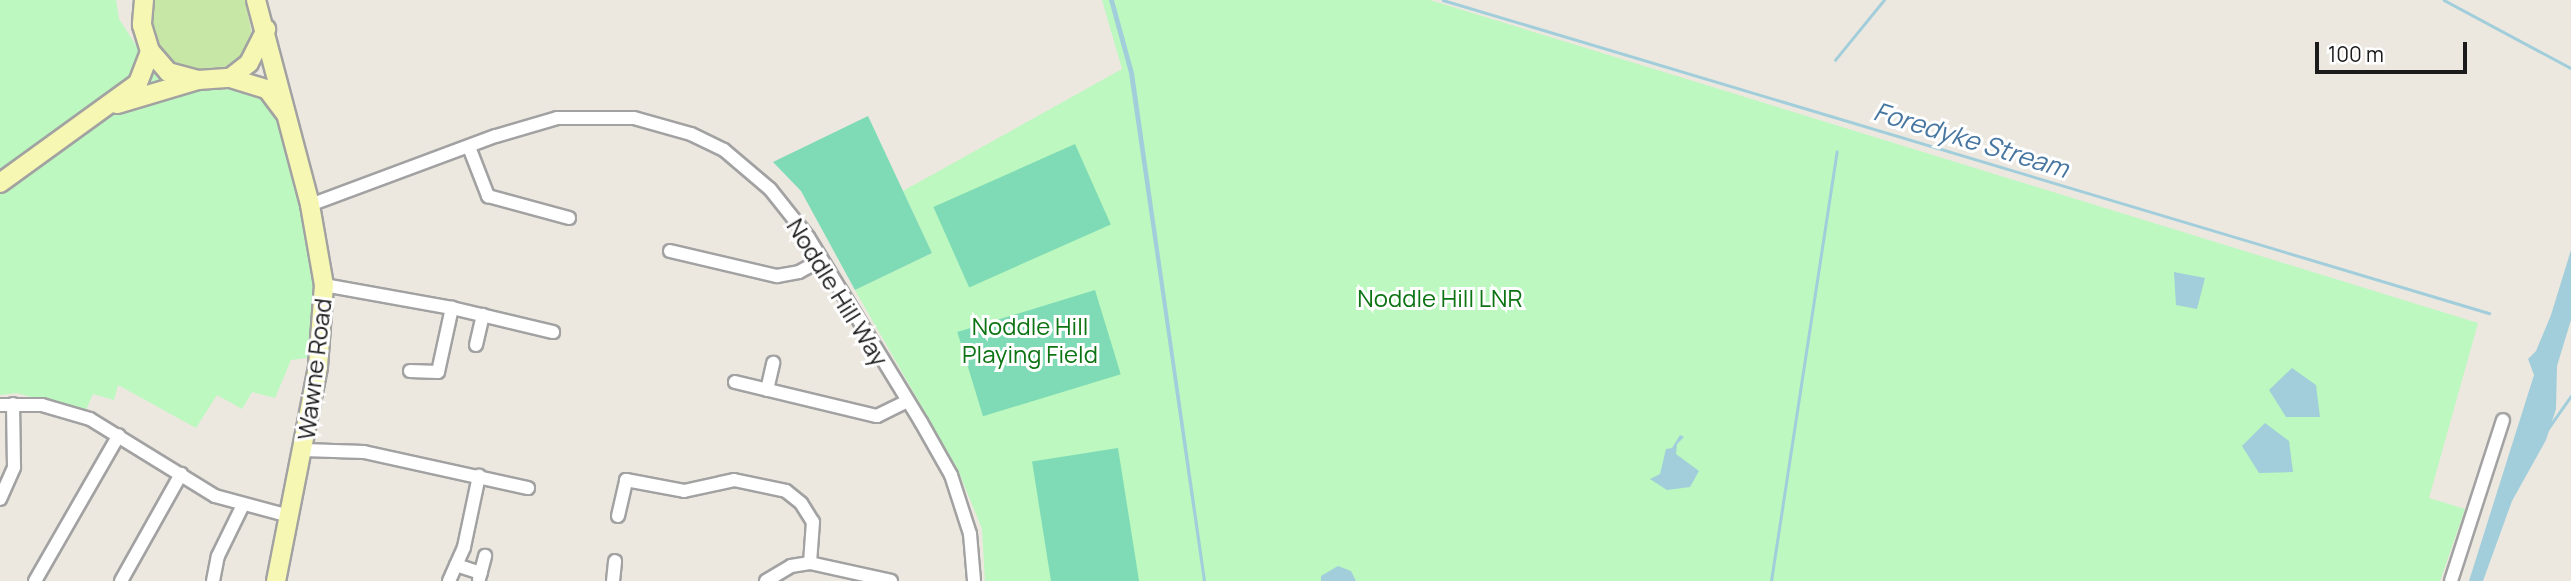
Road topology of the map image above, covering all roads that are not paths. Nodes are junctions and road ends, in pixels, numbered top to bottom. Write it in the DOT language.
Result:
graph roads {
  1 [pos="130,0"];
  2 [pos="144,0"];
  3 [pos="257,1"];
  4 [pos="142,25"];
  5 [pos="266,29"];
  6 [pos="150,51"];
  7 [pos="230,78"];
  8 [pos="198,80"];
  9 [pos="113,105"];
  10 [pos="288,116"];
  11 [pos="470,147"];
  12 [pos="0,183"];
  13 [pos="310,205"];
  14 [pos="569,218"];
  15 [pos="670,251"];
  16 [pos="821,260"];
  17 [pos="324,285"];
  18 [pos="452,308"];
  19 [pos="483,315"];
  20 [pos="554,332"];
  21 [pos="476,345"];
  22 [pos="773,363"];
  23 [pos="410,371"];
  24 [pos="735,382"];
  25 [pos="766,390"];
  26 [pos="906,402"];
  27 [pos="7,404"];
  28 [pos="2503,420"];
  29 [pos="119,435"];
  30 [pos="304,450"];
  31 [pos="181,474"];
  32 [pos="478,477"];
  33 [pos="528,488"];
  34 [pos="0,499"];
  35 [pos="242,507"];
  36 [pos="289,516"];
  37 [pos="618,516"];
  38 [pos="485,556"];
  39 [pos="615,561"];
  40 [pos="810,564"];
  41 [pos="456,565"];
  42 [pos="480,577"];
  43 [pos="35,581"];
  44 [pos="122,581"];
  45 [pos="213,581"];
  46 [pos="276,581"];
  47 [pos="449,581"];
  48 [pos="612,581"];
  49 [pos="766,581"];
  50 [pos="891,581"];
  51 [pos="974,581"];
  52 [pos="2451,581"];
  1 -- 4 [label="street"];
  2 -- 4 [label="street"];
  3 -- 5 [label="street, Wawne Road"];
  4 -- 6 [label="street"];
  5 -- 7 [label="street"];
  5 -- 10 [label="street, Wawne Road"];
  6 -- 8 [label="street"];
  6 -- 9 [label="street"];
  7 -- 8 [label="street"];
  7 -- 10 [label="street, Wawne Road"];
  8 -- 9 [label="street"];
  9 -- 12 [label="street"];
  10 -- 13 [label="street, Wawne Road"];
  11 -- 13 [label="street, Noddle Hill Way"];
  11 -- 14 [label="street"];
  11 -- 16 [label="street, Noddle Hill Way"];
  13 -- 17 [label="street, Wawne Road"];
  15 -- 16 [label="street"];
  16 -- 26 [label="street, Noddle Hill Way"];
  17 -- 18 [label="street"];
  17 -- 30 [label="street, Wawne Road"];
  18 -- 19 [label="street"];
  18 -- 23 [label="street"];
  19 -- 20 [label="street"];
  19 -- 21 [label="street"];
  22 -- 25 [label="street"];
  24 -- 25 [label="street"];
  25 -- 26 [label="street"];
  26 -- 51 [label="street, Noddle Hill Way"];
  27 -- 29 [label="street"];
  27 -- 34 [label="street"];
  28 -- 52 [label="street"];
  29 -- 31 [label="street"];
  29 -- 43 [label="street"];
  30 -- 32 [label="street"];
  30 -- 36 [label="street, Wawne Road"];
  31 -- 35 [label="street"];
  31 -- 44 [label="street"];
  32 -- 33 [label="street"];
  32 -- 41 [label="street"];
  35 -- 36 [label="street"];
  35 -- 45 [label="street"];
  36 -- 46 [label="street, Wawne Road"];
  37 -- 40 [label="street"];
  38 -- 42 [label="street"];
  39 -- 48 [label="street"];
  40 -- 49 [label="street"];
  40 -- 50 [label="street"];
  41 -- 42 [label="street"];
  41 -- 47 [label="street"];
}
